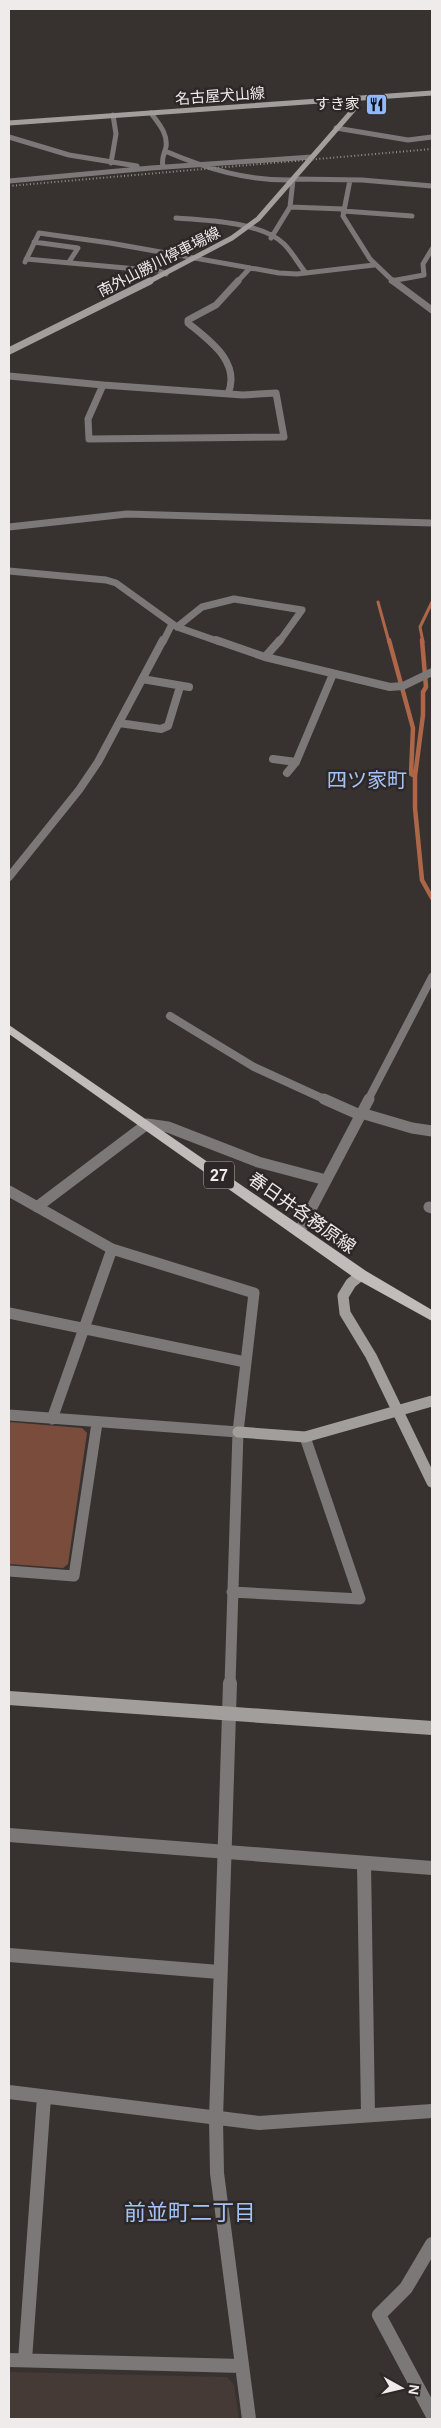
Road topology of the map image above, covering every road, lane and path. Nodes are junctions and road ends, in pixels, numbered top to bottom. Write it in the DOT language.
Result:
graph roads {
  1 [pos="432,93"];
  2 [pos="356,99"];
  3 [pos="151,113"];
  4 [pos="113,116"];
  5 [pos="9,123"];
  6 [pos="336,128"];
  7 [pos="9,137"];
  8 [pos="432,137"];
  9 [pos="165,151"];
  10 [pos="312,157"];
  11 [pos="111,163"];
  12 [pos="199,166"];
  13 [pos="163,167"];
  14 [pos="151,168"];
  15 [pos="293,179"];
  16 [pos="350,180"];
  17 [pos="9,181"];
  18 [pos="432,186"];
  19 [pos="290,206"];
  20 [pos="343,210"];
  21 [pos="412,216"];
  22 [pos="176,218"];
  23 [pos="248,226"];
  24 [pos="272,238"];
  25 [pos="34,242"];
  26 [pos="432,249"];
  27 [pos="197,258"];
  28 [pos="69,262"];
  29 [pos="374,265"];
  30 [pos="250,268"];
  31 [pos="306,272"];
  32 [pos="166,274"];
  33 [pos="391,281"];
  34 [pos="432,310"];
  35 [pos="9,351"];
  36 [pos="9,376"];
  37 [pos="103,384"];
  38 [pos="228,394"];
  39 [pos="432,523"];
  40 [pos="9,527"];
  41 [pos="9,571"];
  42 [pos="174,626"];
  43 [pos="265,657"];
  44 [pos="432,672"];
  45 [pos="333,674"];
  46 [pos="142,679"];
  47 [pos="188,687"];
  48 [pos="179,690"];
  49 [pos="119,724"];
  50 [pos="273,759"];
  51 [pos="296,762"];
  52 [pos="287,773"];
  53 [pos="9,877"];
  54 [pos="432,977"];
  55 [pos="170,1016"];
  56 [pos="9,1029"];
  57 [pos="360,1114"];
  58 [pos="146,1124"];
  59 [pos="432,1131"];
  60 [pos="326,1180"];
  61 [pos="9,1191"];
  62 [pos="37,1207"];
  63 [pos="299,1232"];
  64 [pos="112,1250"];
  65 [pos="361,1275"];
  66 [pos="9,1313"];
  67 [pos="432,1316"];
  68 [pos="83,1330"];
  69 [pos="245,1362"];
  70 [pos="432,1401"];
  71 [pos="397,1410"];
  72 [pos="9,1415"];
  73 [pos="52,1419"];
  74 [pos="97,1423"];
  75 [pos="238,1432"];
  76 [pos="305,1437"];
  77 [pos="432,1482"];
  78 [pos="9,1571"];
  79 [pos="232,1592"];
  80 [pos="9,1698"];
  81 [pos="227,1714"];
  82 [pos="432,1728"];
  83 [pos="9,1835"];
  84 [pos="223,1852"];
  85 [pos="364,1863"];
  86 [pos="432,1868"];
  87 [pos="9,1955"];
  88 [pos="219,1972"];
  89 [pos="9,2092"];
  90 [pos="44,2097"];
  91 [pos="432,2111"];
  92 [pos="368,2114"];
  93 [pos="216,2119"];
  94 [pos="432,2244"];
  95 [pos="9,2360"];
  96 [pos="25,2360"];
  97 [pos="242,2366"];
  98 [pos="432,2414"];
  99 [pos="249,2419"];
  1 -- 2 [label="main road, 名古屋犬山線"];
  2 -- 3 [label="main road, 名古屋犬山線"];
  2 -- 6 [label="main road, 南外山勝川停車場線"];
  3 -- 4 [label="main road, 名古屋犬山線"];
  3 -- 9 [label="street"];
  4 -- 5 [label="main road, 名古屋犬山線"];
  4 -- 11 [label="street"];
  6 -- 8 [label="street"];
  6 -- 10 [label="main road, 南外山勝川停車場線"];
  7 -- 11 [label="street"];
  9 -- 12 [label="street"];
  9 -- 13 [label="street"];
  10 -- 12 [label="street"];
  10 -- 15 [label="main road, 南外山勝川停車場線"];
  11 -- 14 [label="street"];
  12 -- 13 [label="street"];
  12 -- 15 [label="street"];
  13 -- 14 [label="street"];
  14 -- 17 [label="street"];
  15 -- 16 [label="street"];
  15 -- 19 [label="street"];
  15 -- 23 [label="main road, 南外山勝川停車場線"];
  16 -- 18 [label="street"];
  16 -- 20 [label="street"];
  19 -- 20 [label="street"];
  19 -- 24 [label="street"];
  20 -- 21 [label="street"];
  20 -- 29 [label="street"];
  22 -- 23 [label="street"];
  23 -- 24 [label="street"];
  23 -- 27 [label="main road, 南外山勝川停車場線"];
  24 -- 31 [label="street"];
  25 -- 27 [label="street"];
  25 -- 28 [label="street"];
  25 -- 28 [label="street"];
  26 -- 33 [label="street"];
  27 -- 30 [label="street"];
  27 -- 32 [label="main road, 南外山勝川停車場線"];
  28 -- 32 [label="street"];
  29 -- 31 [label="street"];
  29 -- 33 [label="street"];
  30 -- 31 [label="street"];
  30 -- 38 [label="street"];
  32 -- 35 [label="main road, 南外山勝川停車場線"];
  33 -- 34 [label="street"];
  36 -- 37 [label="street"];
  37 -- 38 [label="street"];
  37 -- 38 [label="street"];
  39 -- 40 [label="street"];
  41 -- 42 [label="street"];
  42 -- 43 [label="street"];
  42 -- 43 [label="street"];
  42 -- 46 [label="street"];
  43 -- 45 [label="street"];
  44 -- 45 [label="street"];
  45 -- 51 [label="street"];
  46 -- 47 [label="street"];
  46 -- 49 [label="street"];
  48 -- 49 [label="street"];
  49 -- 53 [label="street"];
  50 -- 51 [label="street"];
  51 -- 52 [label="street"];
  54 -- 57 [label="street"];
  55 -- 57 [label="street"];
  56 -- 58 [label="main road, 春日井各務原線 / 27"];
  57 -- 59 [label="street"];
  57 -- 60 [label="street"];
  58 -- 60 [label="street"];
  58 -- 62 [label="street"];
  58 -- 63 [label="main road, 春日井各務原線 / 27"];
  60 -- 63 [label="street"];
  61 -- 62 [label="street"];
  62 -- 64 [label="street"];
  63 -- 65 [label="main road, 春日井各務原線 / 27"];
  64 -- 68 [label="street"];
  64 -- 69 [label="street"];
  65 -- 67 [label="main road, 春日井各務原線 / 27"];
  65 -- 71 [label="main road"];
  66 -- 68 [label="street"];
  68 -- 69 [label="street"];
  68 -- 73 [label="street"];
  69 -- 75 [label="street"];
  70 -- 71 [label="main road"];
  71 -- 76 [label="main road"];
  71 -- 77 [label="main road"];
  72 -- 73 [label="street"];
  73 -- 74 [label="street"];
  74 -- 75 [label="street"];
  74 -- 78 [label="street"];
  75 -- 76 [label="main road"];
  75 -- 79 [label="street"];
  76 -- 79 [label="street"];
  79 -- 81 [label="street"];
  80 -- 81 [label="main road"];
  81 -- 82 [label="main road"];
  81 -- 84 [label="street"];
  83 -- 84 [label="street"];
  84 -- 85 [label="street"];
  84 -- 88 [label="street"];
  85 -- 86 [label="street"];
  85 -- 92 [label="street"];
  87 -- 88 [label="street"];
  88 -- 93 [label="street"];
  89 -- 90 [label="street"];
  90 -- 93 [label="street"];
  90 -- 96 [label="street"];
  91 -- 92 [label="street"];
  92 -- 93 [label="street"];
  93 -- 97 [label="street"];
  94 -- 98 [label="street"];
  95 -- 96 [label="street"];
  96 -- 97 [label="street"];
  97 -- 99 [label="street"];
}
